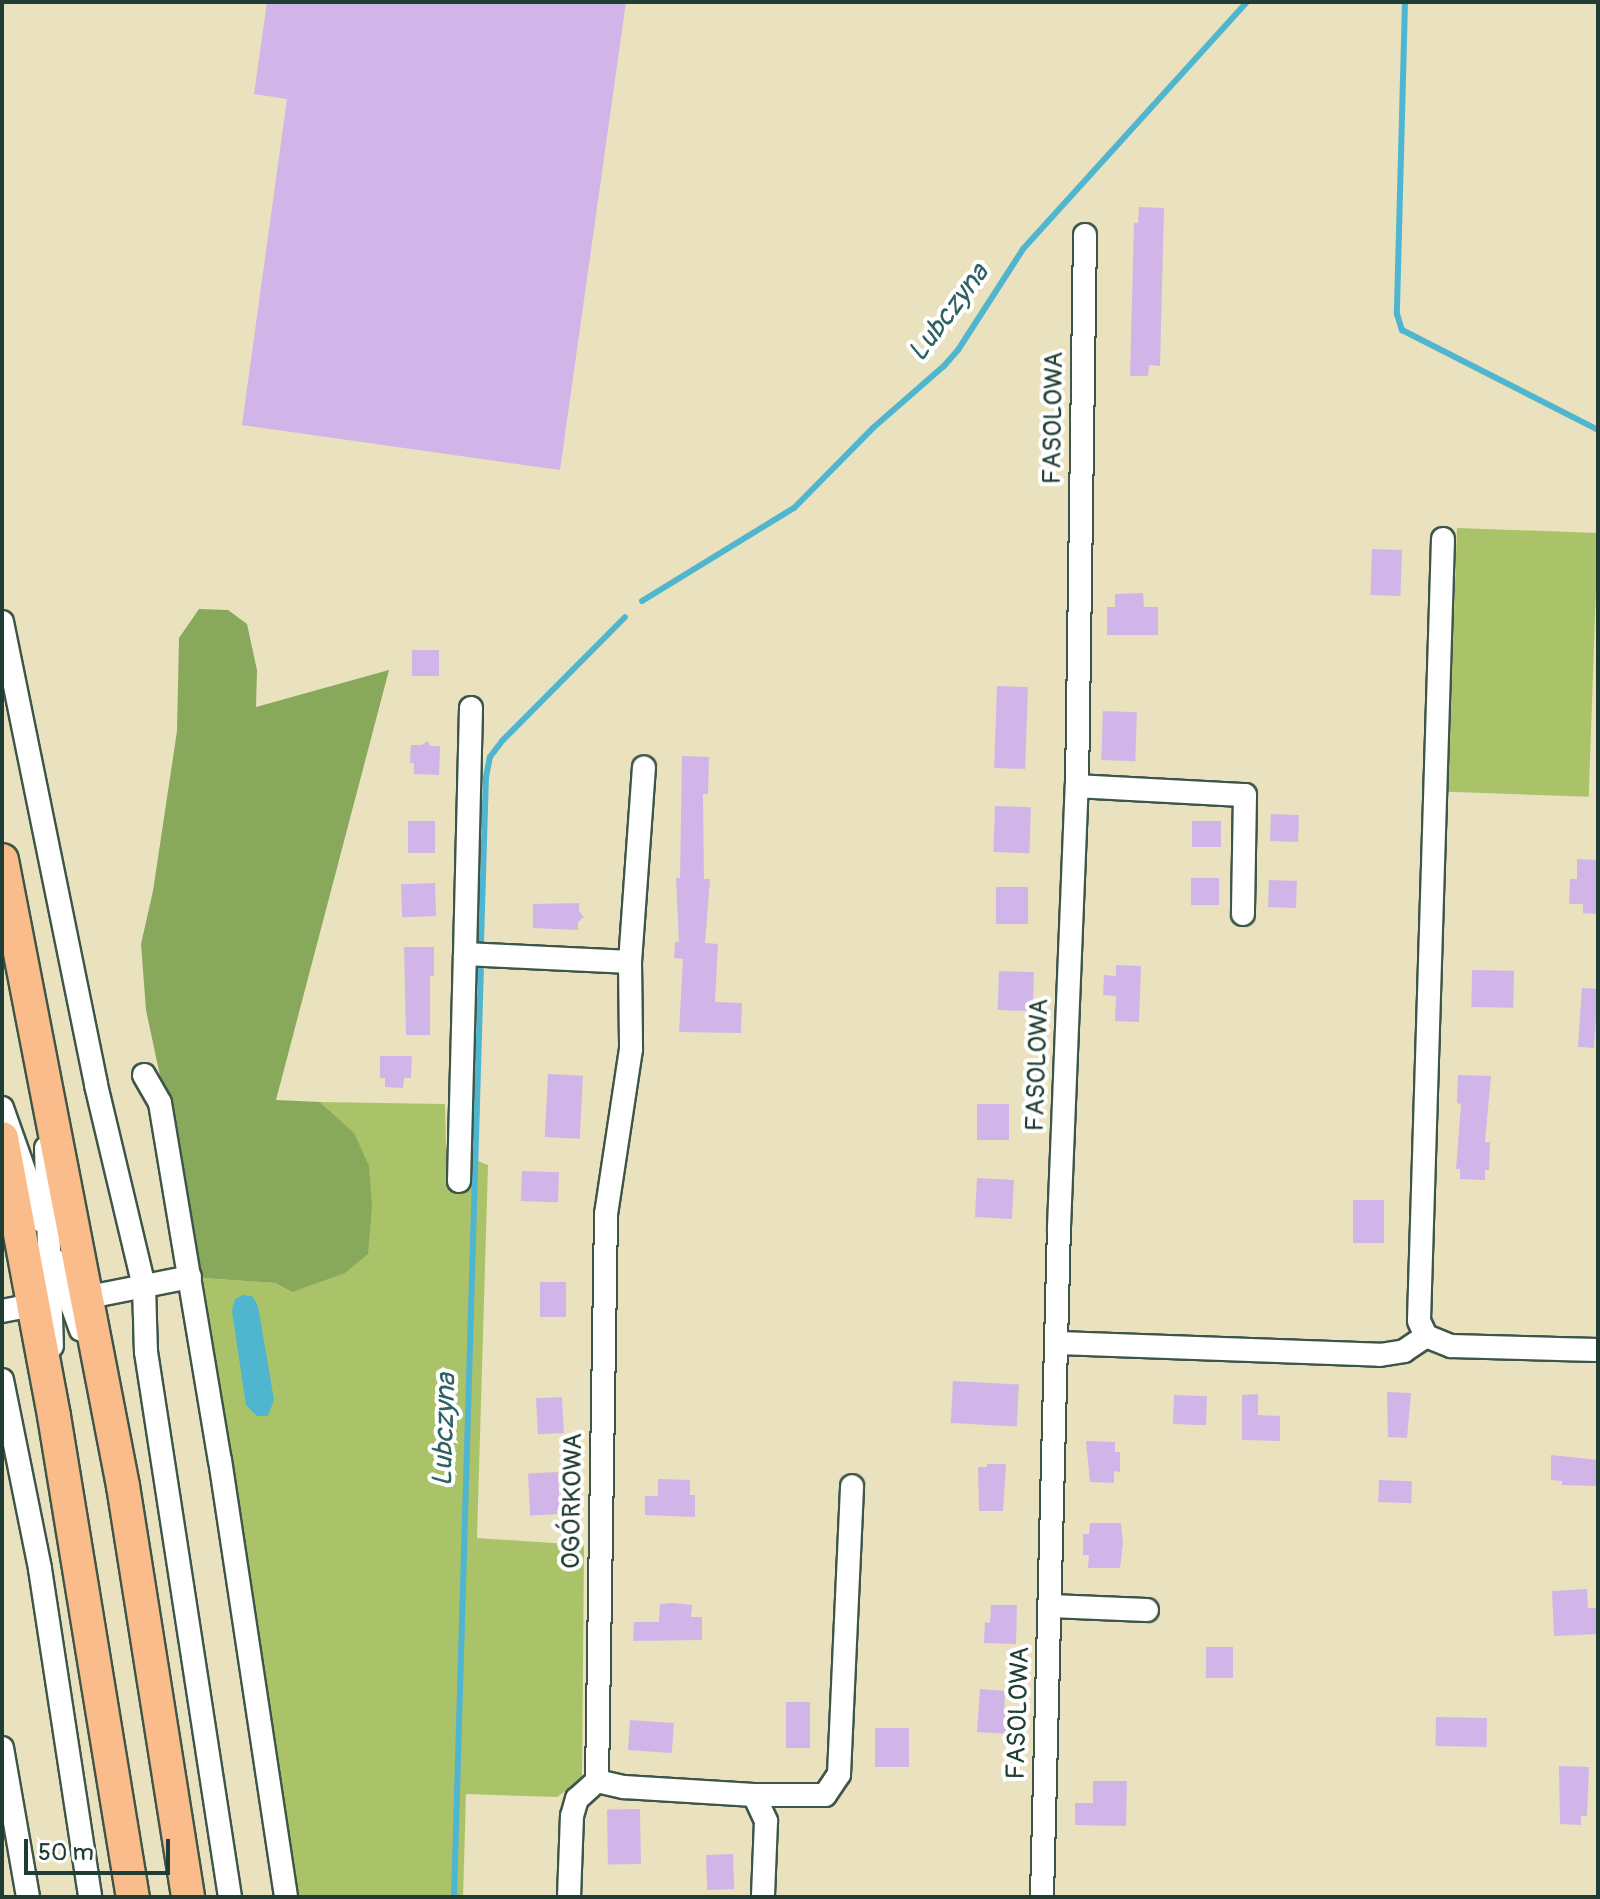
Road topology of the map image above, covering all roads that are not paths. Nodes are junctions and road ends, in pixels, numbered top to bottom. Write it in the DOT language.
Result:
graph roads {
  1 [pos="1085,235"];
  2 [pos="1443,539"];
  3 [pos="2,622"];
  4 [pos="471,708"];
  5 [pos="644,768"];
  6 [pos="1077,786"];
  7 [pos="2,860"];
  8 [pos="1243,914"];
  9 [pos="465,954"];
  10 [pos="630,962"];
  11 [pos="44,1063"];
  12 [pos="144,1075"];
  13 [pos="2,1108"];
  14 [pos="2,1138"];
  15 [pos="459,1181"];
  16 [pos="49,1241"];
  17 [pos="190,1277"];
  18 [pos="144,1286"];
  19 [pos="89,1297"];
  20 [pos="33,1305"];
  21 [pos="2,1311"];
  22 [pos="1426,1336"];
  23 [pos="1059,1343"];
  24 [pos="1598,1350"];
  25 [pos="2,1380"];
  26 [pos="109,1407"];
  27 [pos="54,1416"];
  28 [pos="852,1486"];
  29 [pos="1050,1606"];
  30 [pos="1147,1610"];
  31 [pos="2,1748"];
  32 [pos="597,1781"];
  33 [pos="754,1795"];
  34 [pos="28,1897"];
  35 [pos="90,1897"];
  36 [pos="133,1897"];
  37 [pos="188,1897"];
  38 [pos="230,1897"];
  39 [pos="286,1897"];
  40 [pos="569,1897"];
  41 [pos="763,1897"];
  42 [pos="1042,1897"];
  1 -- 6 [label="street, FASOLOWA"];
  2 -- 22 [label="street"];
  3 -- 18 [label="street"];
  4 -- 9 [label="street"];
  5 -- 10 [label="street, OGÓRKOWA"];
  6 -- 8 [label="street"];
  6 -- 23 [label="street, FASOLOWA"];
  7 -- 11 [label="highway"];
  9 -- 10 [label="street"];
  9 -- 15 [label="street"];
  10 -- 32 [label="street, OGÓRKOWA"];
  11 -- 16 [label="street"];
  11 -- 19 [label="highway"];
  12 -- 17 [label="street"];
  13 -- 16 [label="street"];
  14 -- 20 [label="highway"];
  16 -- 26 [label="street"];
  16 -- 27 [label="street"];
  17 -- 18 [label="street"];
  17 -- 39 [label="street"];
  18 -- 19 [label="street"];
  18 -- 38 [label="street"];
  19 -- 26 [label="highway"];
  20 -- 21 [label="street"];
  20 -- 27 [label="highway"];
  22 -- 23 [label="street"];
  22 -- 24 [label="street"];
  23 -- 29 [label="street, FASOLOWA"];
  25 -- 35 [label="street"];
  26 -- 37 [label="highway"];
  27 -- 36 [label="highway"];
  28 -- 33 [label="street"];
  29 -- 30 [label="street"];
  29 -- 42 [label="street, FASOLOWA"];
  31 -- 34 [label="street"];
  32 -- 33 [label="street"];
  32 -- 40 [label="street"];
  33 -- 41 [label="street"];
}
